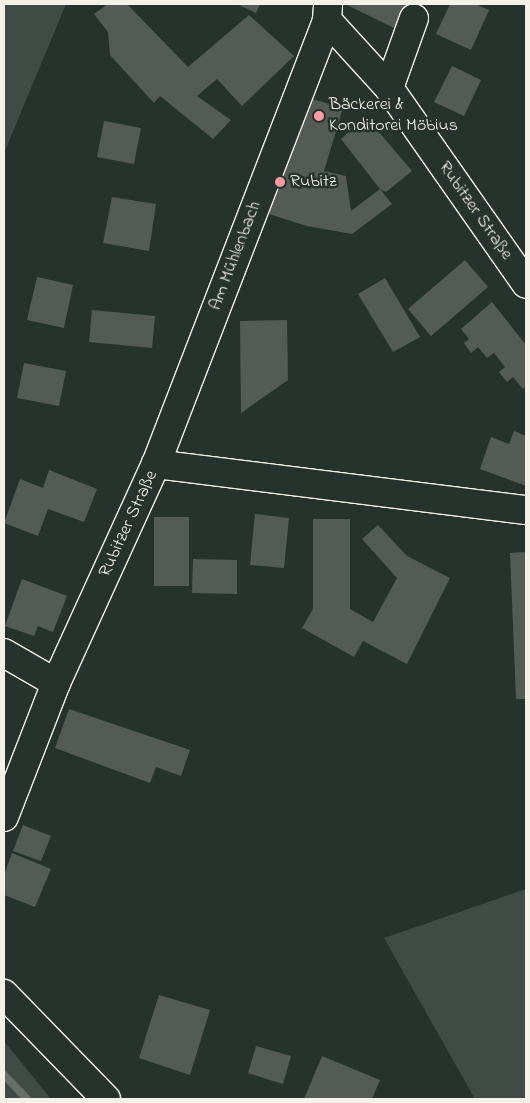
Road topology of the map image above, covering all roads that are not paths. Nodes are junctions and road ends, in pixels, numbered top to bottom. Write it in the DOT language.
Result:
graph roads {
  1 [pos="327,12"];
  2 [pos="414,18"];
  3 [pos="389,88"];
  4 [pos="526,284"];
  5 [pos="156,464"];
  6 [pos="526,510"];
  7 [pos="4,653"];
  8 [pos="56,683"];
  9 [pos="4,817"];
  10 [pos="4,994"];
  11 [pos="106,1099"];
  1 -- 3 [label="street, Rubitzer Straße"];
  1 -- 5 [label="street, Am Mühlenbach"];
  2 -- 3 [label="street"];
  3 -- 4 [label="street, Rubitzer Straße"];
  5 -- 6 [label="street, Rubitzer Straße"];
  5 -- 8 [label="street, Rubitzer Straße"];
  7 -- 8 [label="street"];
  8 -- 9 [label="street, Rubitzer Straße"];
  10 -- 11 [label="street"];
}
